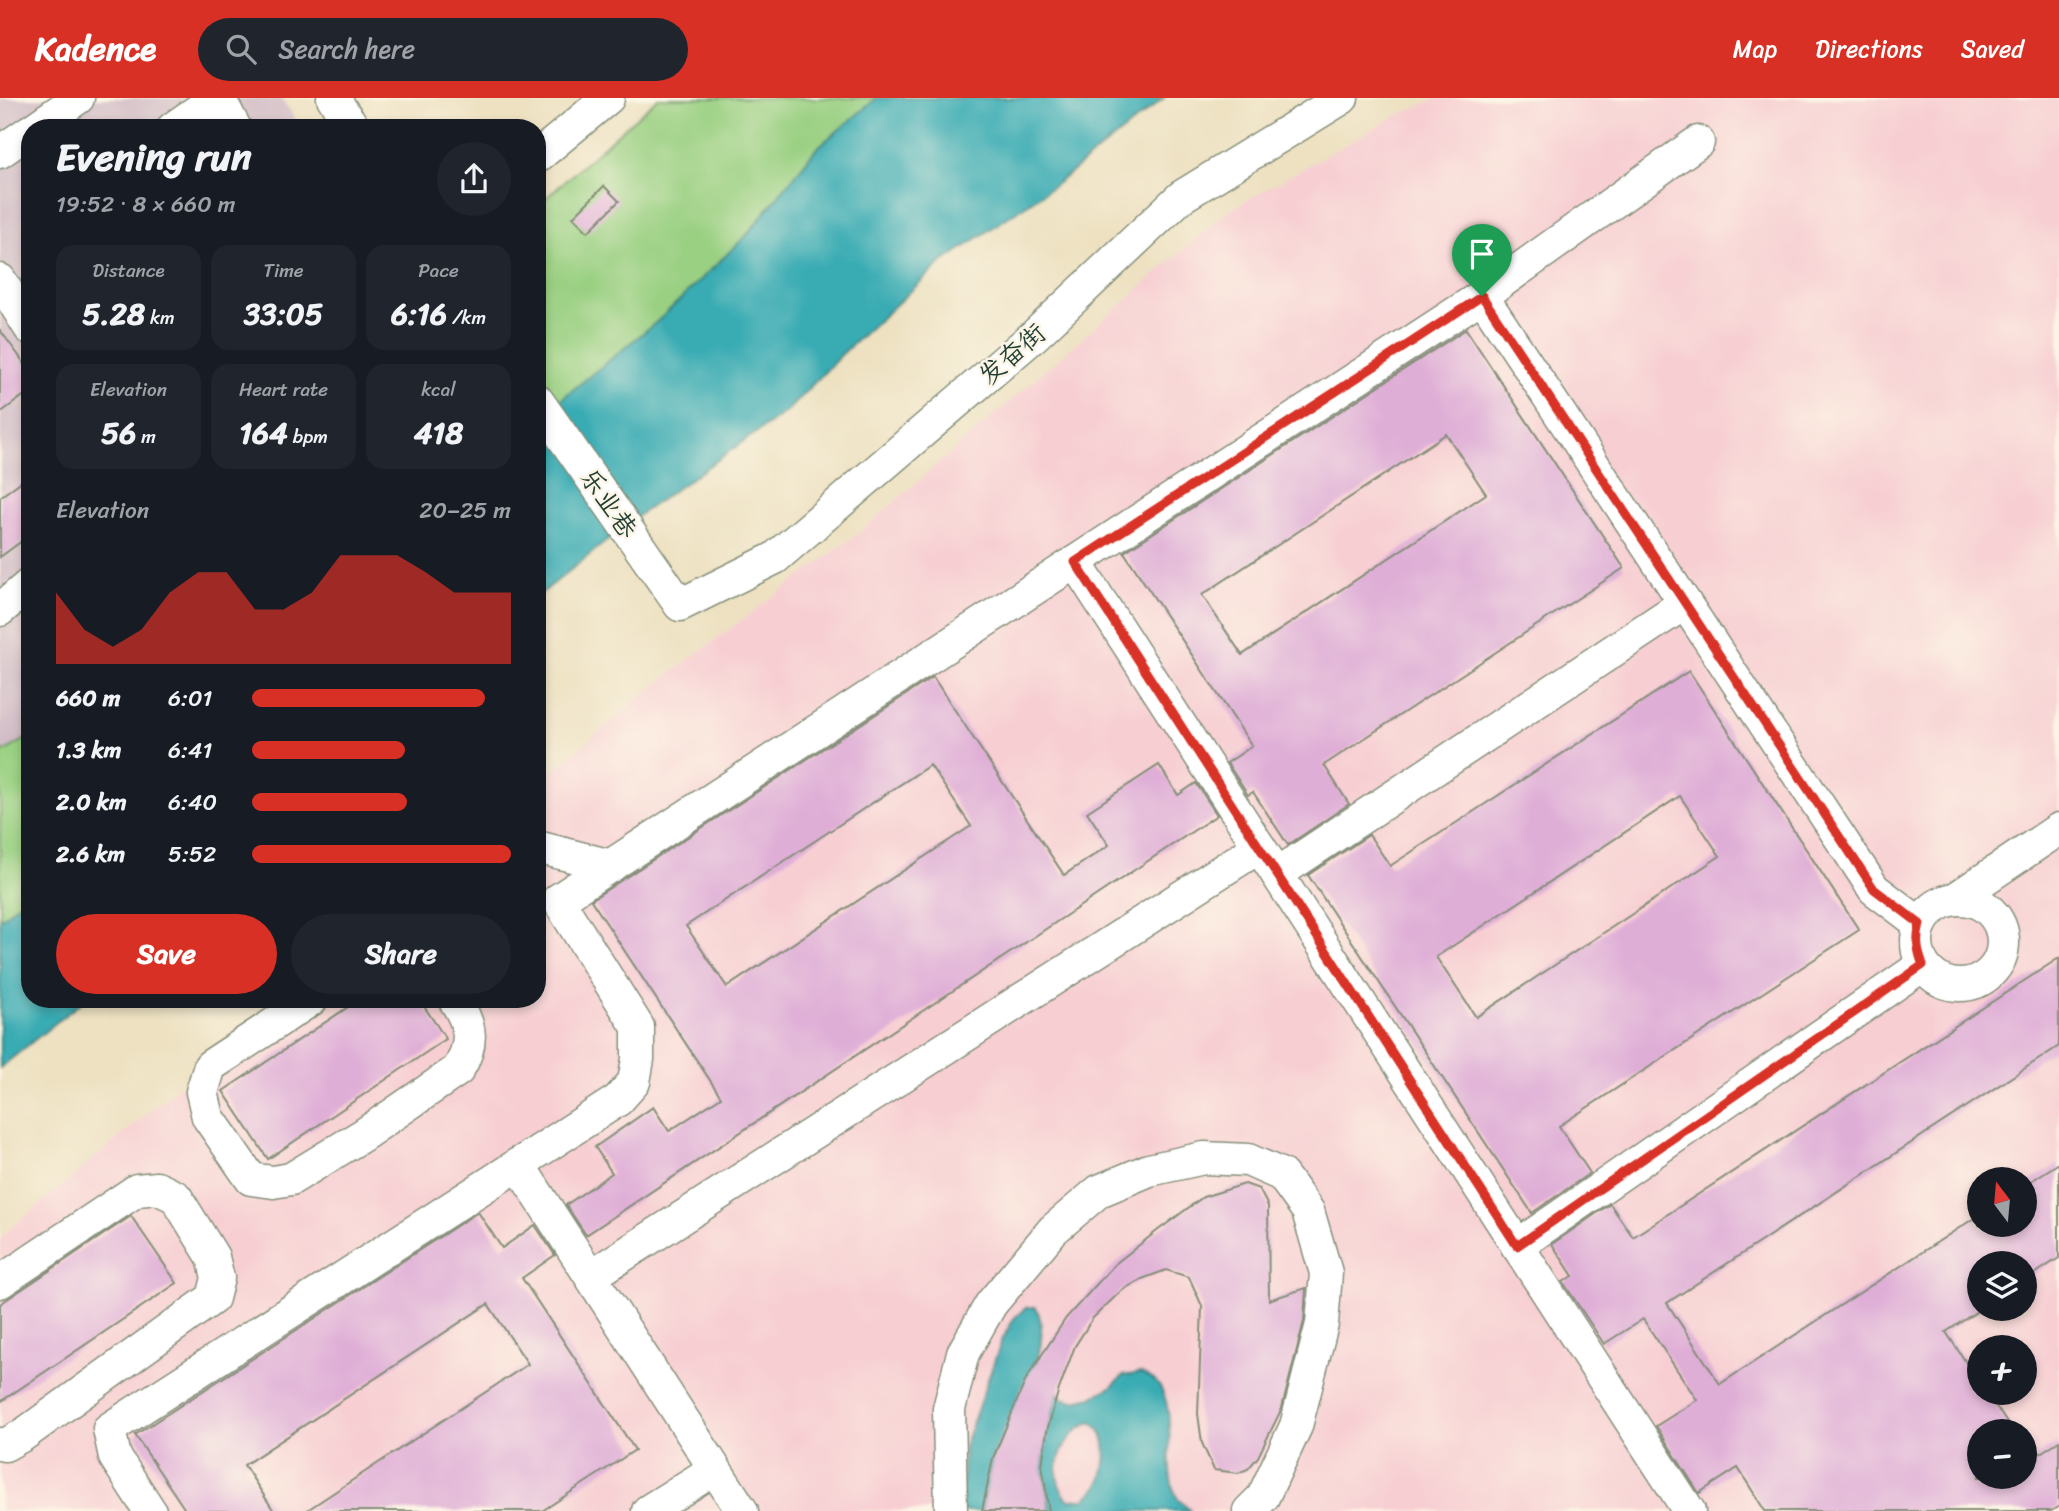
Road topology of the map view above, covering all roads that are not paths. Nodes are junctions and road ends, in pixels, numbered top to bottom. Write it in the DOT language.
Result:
graph roads {
  1 [pos="78,98"];
  2 [pos="217,98"];
  3 [pos="334,98"];
  4 [pos="608,98"];
  5 [pos="1342,98"];
  6 [pos="48,119"];
  7 [pos="186,119"];
  8 [pos="229,119"];
  9 [pos="348,119"];
  10 [pos="21,137"];
  11 [pos="1698,142"];
  12 [pos="546,150"];
  13 [pos="0,152"];
  14 [pos="0,280"];
  15 [pos="1482,296"];
  16 [pos="21,314"];
  17 [pos="546,413"];
  18 [pos="1075,562"];
  19 [pos="21,592"];
  20 [pos="1685,603"];
  21 [pos="680,606"];
  22 [pos="0,610"];
  23 [pos="2059,829"];
  24 [pos="1259,847"];
  25 [pos="546,849"];
  26 [pos="611,866"];
  27 [pos="1277,874"];
  28 [pos="1955,899"];
  29 [pos="1920,924"];
  30 [pos="1923,965"];
  31 [pos="298,1008"];
  32 [pos="459,1008"];
  33 [pos="519,1164"];
  34 [pos="1517,1246"];
  35 [pos="591,1276"];
  36 [pos="0,1282"];
  37 [pos="0,1444"];
  38 [pos="715,1469"];
  39 [pos="150,1511"];
  40 [pos="649,1511"];
  41 [pos="742,1511"];
  42 [pos="951,1511"];
  43 [pos="1250,1511"];
  44 [pos="1689,1511"];
  1 -- 6 [label="street"];
  2 -- 7 [label="street"];
  2 -- 8 [label="street"];
  3 -- 9 [label="street"];
  4 -- 12 [label="street"];
  5 -- 21 [label="street, 发奋街"];
  10 -- 13 [label="street"];
  11 -- 15 [label="street"];
  14 -- 16 [label="street"];
  15 -- 18 [label="street"];
  15 -- 20 [label="street"];
  17 -- 21 [label="street, 乐业巷"];
  18 -- 24 [label="street"];
  18 -- 26 [label="street"];
  19 -- 22 [label="street"];
  20 -- 27 [label="street"];
  20 -- 29 [label="street"];
  23 -- 28 [label="street"];
  24 -- 27 [label="street"];
  24 -- 35 [label="street"];
  25 -- 26 [label="street"];
  26 -- 33 [label="street"];
  27 -- 34 [label="street"];
  28 -- 29 [label="street"];
  28 -- 30 [label="street"];
  29 -- 30 [label="street"];
  30 -- 34 [label="street"];
  31 -- 32 [label="street"];
  33 -- 35 [label="street"];
  33 -- 39 [label="street"];
  34 -- 44 [label="street"];
  35 -- 38 [label="street"];
  36 -- 37 [label="street"];
  38 -- 40 [label="street"];
  38 -- 41 [label="street"];
  42 -- 43 [label="street"];
}
